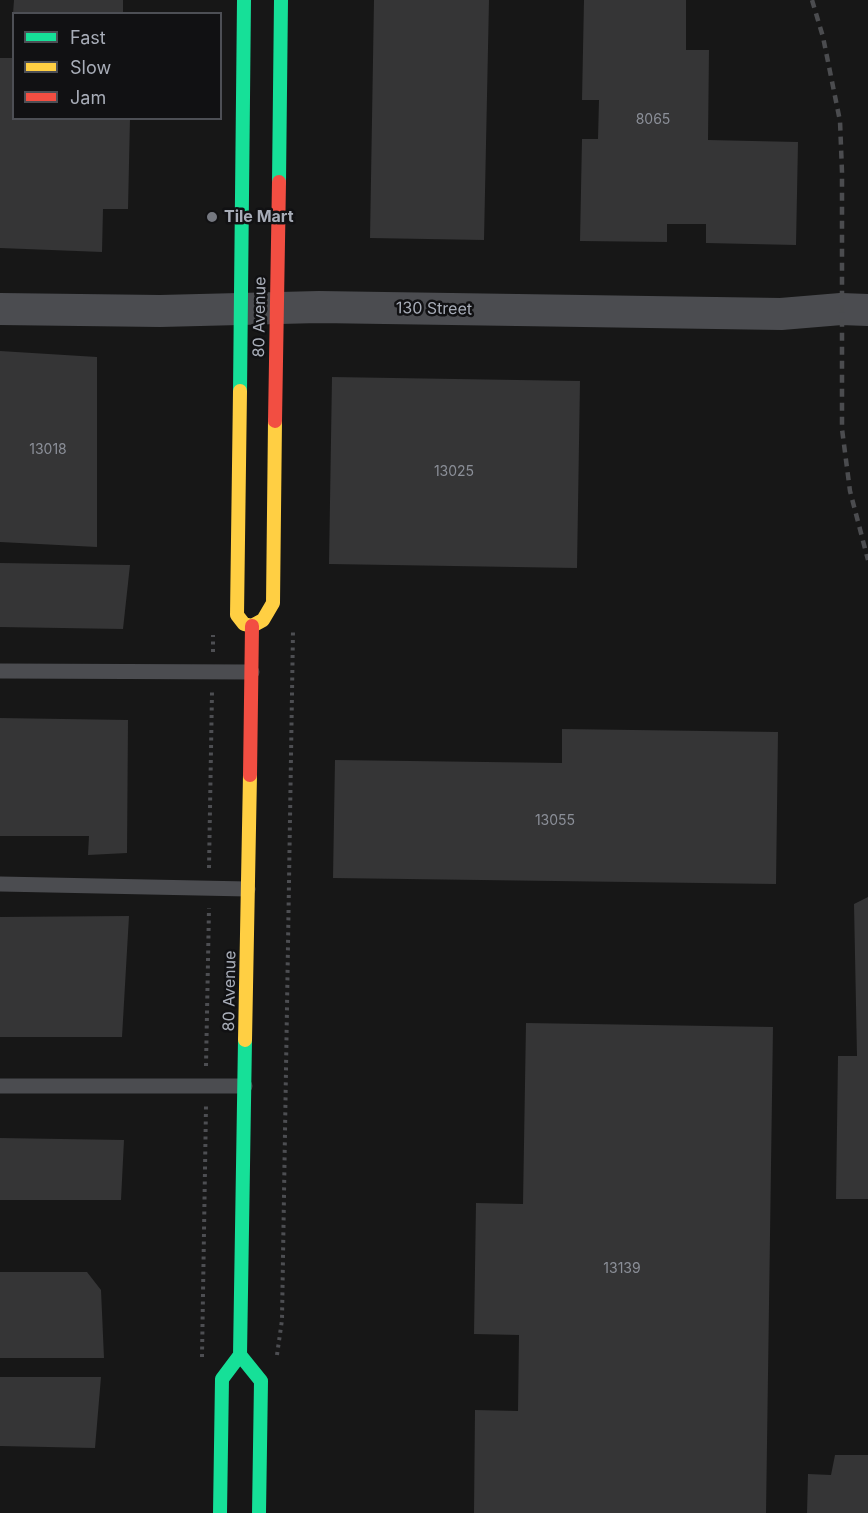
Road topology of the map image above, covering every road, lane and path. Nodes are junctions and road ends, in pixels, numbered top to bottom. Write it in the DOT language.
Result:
graph roads {
  1 [pos="244,0"];
  2 [pos="281,0"];
  3 [pos="277,307"];
  4 [pos="241,308"];
  5 [pos="0,309"];
  6 [pos="868,310"];
  7 [pos="293,623"];
  8 [pos="252,626"];
  9 [pos="213,627"];
  10 [pos="0,671"];
  11 [pos="213,672"];
  12 [pos="252,672"];
  13 [pos="0,884"];
  14 [pos="209,888"];
  15 [pos="248,889"];
  16 [pos="0,1086"];
  17 [pos="206,1086"];
  18 [pos="245,1086"];
  19 [pos="240,1355"];
  20 [pos="202,1358"];
  21 [pos="261,1381"];
  22 [pos="220,1513"];
  23 [pos="259,1513"];
  1 -- 4 [label="main road, 80 Avenue"];
  2 -- 3 [label="main road, 80 Avenue"];
  3 -- 4 [label="street, 130 Street"];
  3 -- 6 [label="street, 130 Street"];
  3 -- 8 [label="main road, 80 Avenue"];
  4 -- 5 [label="street, 130 Street"];
  4 -- 8 [label="main road, 80 Avenue"];
  7 -- 21 [label="path"];
  8 -- 12 [label="main road, 80 Avenue"];
  9 -- 11 [label="path"];
  10 -- 11 [label="lane"];
  11 -- 12 [label="lane"];
  11 -- 14 [label="path"];
  12 -- 15 [label="main road, 80 Avenue"];
  13 -- 14 [label="lane"];
  14 -- 15 [label="lane"];
  14 -- 17 [label="path"];
  15 -- 18 [label="main road, 80 Avenue"];
  16 -- 17 [label="lane"];
  17 -- 18 [label="lane"];
  17 -- 20 [label="path"];
  18 -- 19 [label="main road, 80 Avenue"];
  19 -- 21 [label="main road"];
  19 -- 22 [label="main road"];
  21 -- 23 [label="main road"];
}
